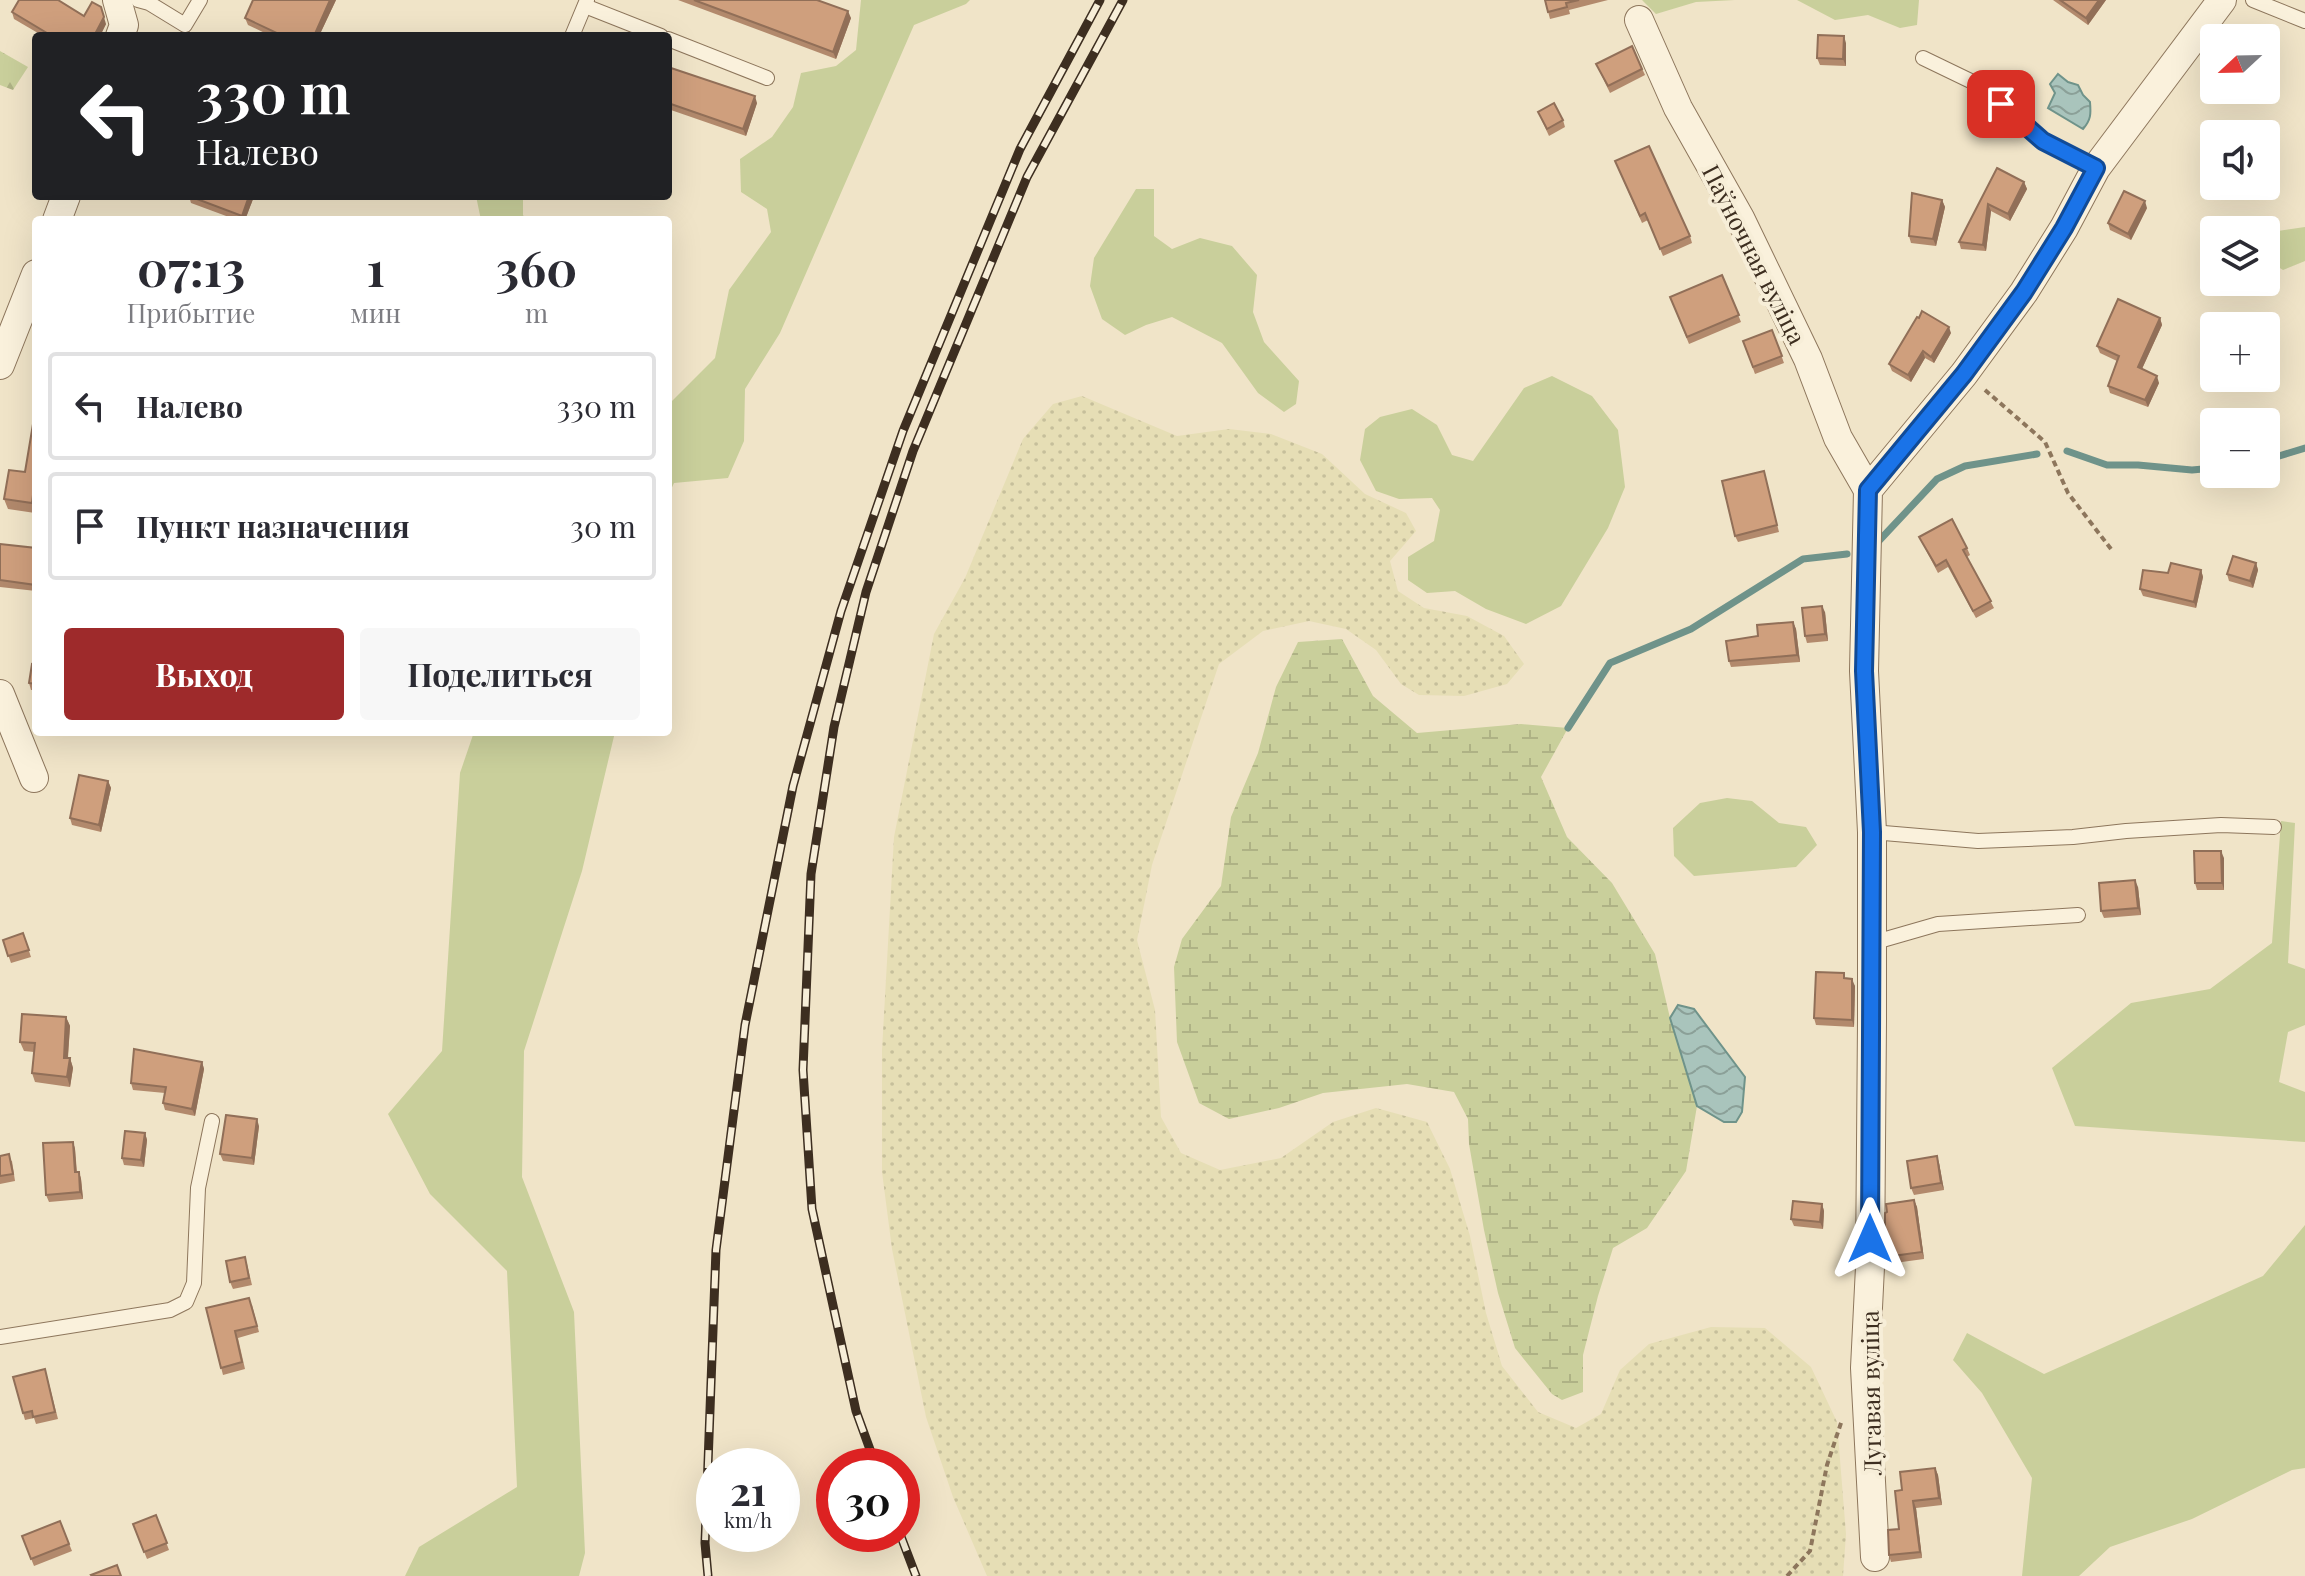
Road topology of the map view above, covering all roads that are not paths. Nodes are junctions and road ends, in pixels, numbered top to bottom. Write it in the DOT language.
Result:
graph roads {
  1 [pos="117,0"];
  2 [pos="138,0"];
  3 [pos="200,0"];
  4 [pos="2222,0"];
  5 [pos="2253,0"];
  6 [pos="586,3"];
  7 [pos="1639,20"];
  8 [pos="2305,21"];
  9 [pos="190,31"];
  10 [pos="121,32"];
  11 [pos="574,32"];
  12 [pos="652,32"];
  13 [pos="672,41"];
  14 [pos="1923,58"];
  15 [pos="767,78"];
  16 [pos="2096,168"];
  17 [pos="32,284"];
  18 [pos="0,365"];
  19 [pos="1868,490"];
  20 [pos="0,694"];
  21 [pos="34,778"];
  22 [pos="2274,827"];
  23 [pos="1872,832"];
  24 [pos="2078,915"];
  25 [pos="1872,943"];
  26 [pos="212,1121"];
  27 [pos="0,1337"];
  28 [pos="1873,1566"];
  1 -- 10 [label="street"];
  2 -- 9 [label="lane"];
  3 -- 9 [label="lane"];
  4 -- 16 [label="street"];
  5 -- 8 [label="lane"];
  6 -- 11 [label="lane"];
  6 -- 12 [label="lane"];
  7 -- 19 [label="street, Паўночная вуліца"];
  13 -- 15 [label="lane"];
  14 -- 16 [label="lane"];
  16 -- 19 [label="street"];
  17 -- 18 [label="street"];
  19 -- 23 [label="street, Лугавая вуліца"];
  20 -- 21 [label="street"];
  22 -- 23 [label="lane"];
  23 -- 25 [label="street, Лугавая вуліца"];
  24 -- 25 [label="lane"];
  25 -- 28 [label="street, Лугавая вуліца"];
  26 -- 27 [label="lane"];
}
